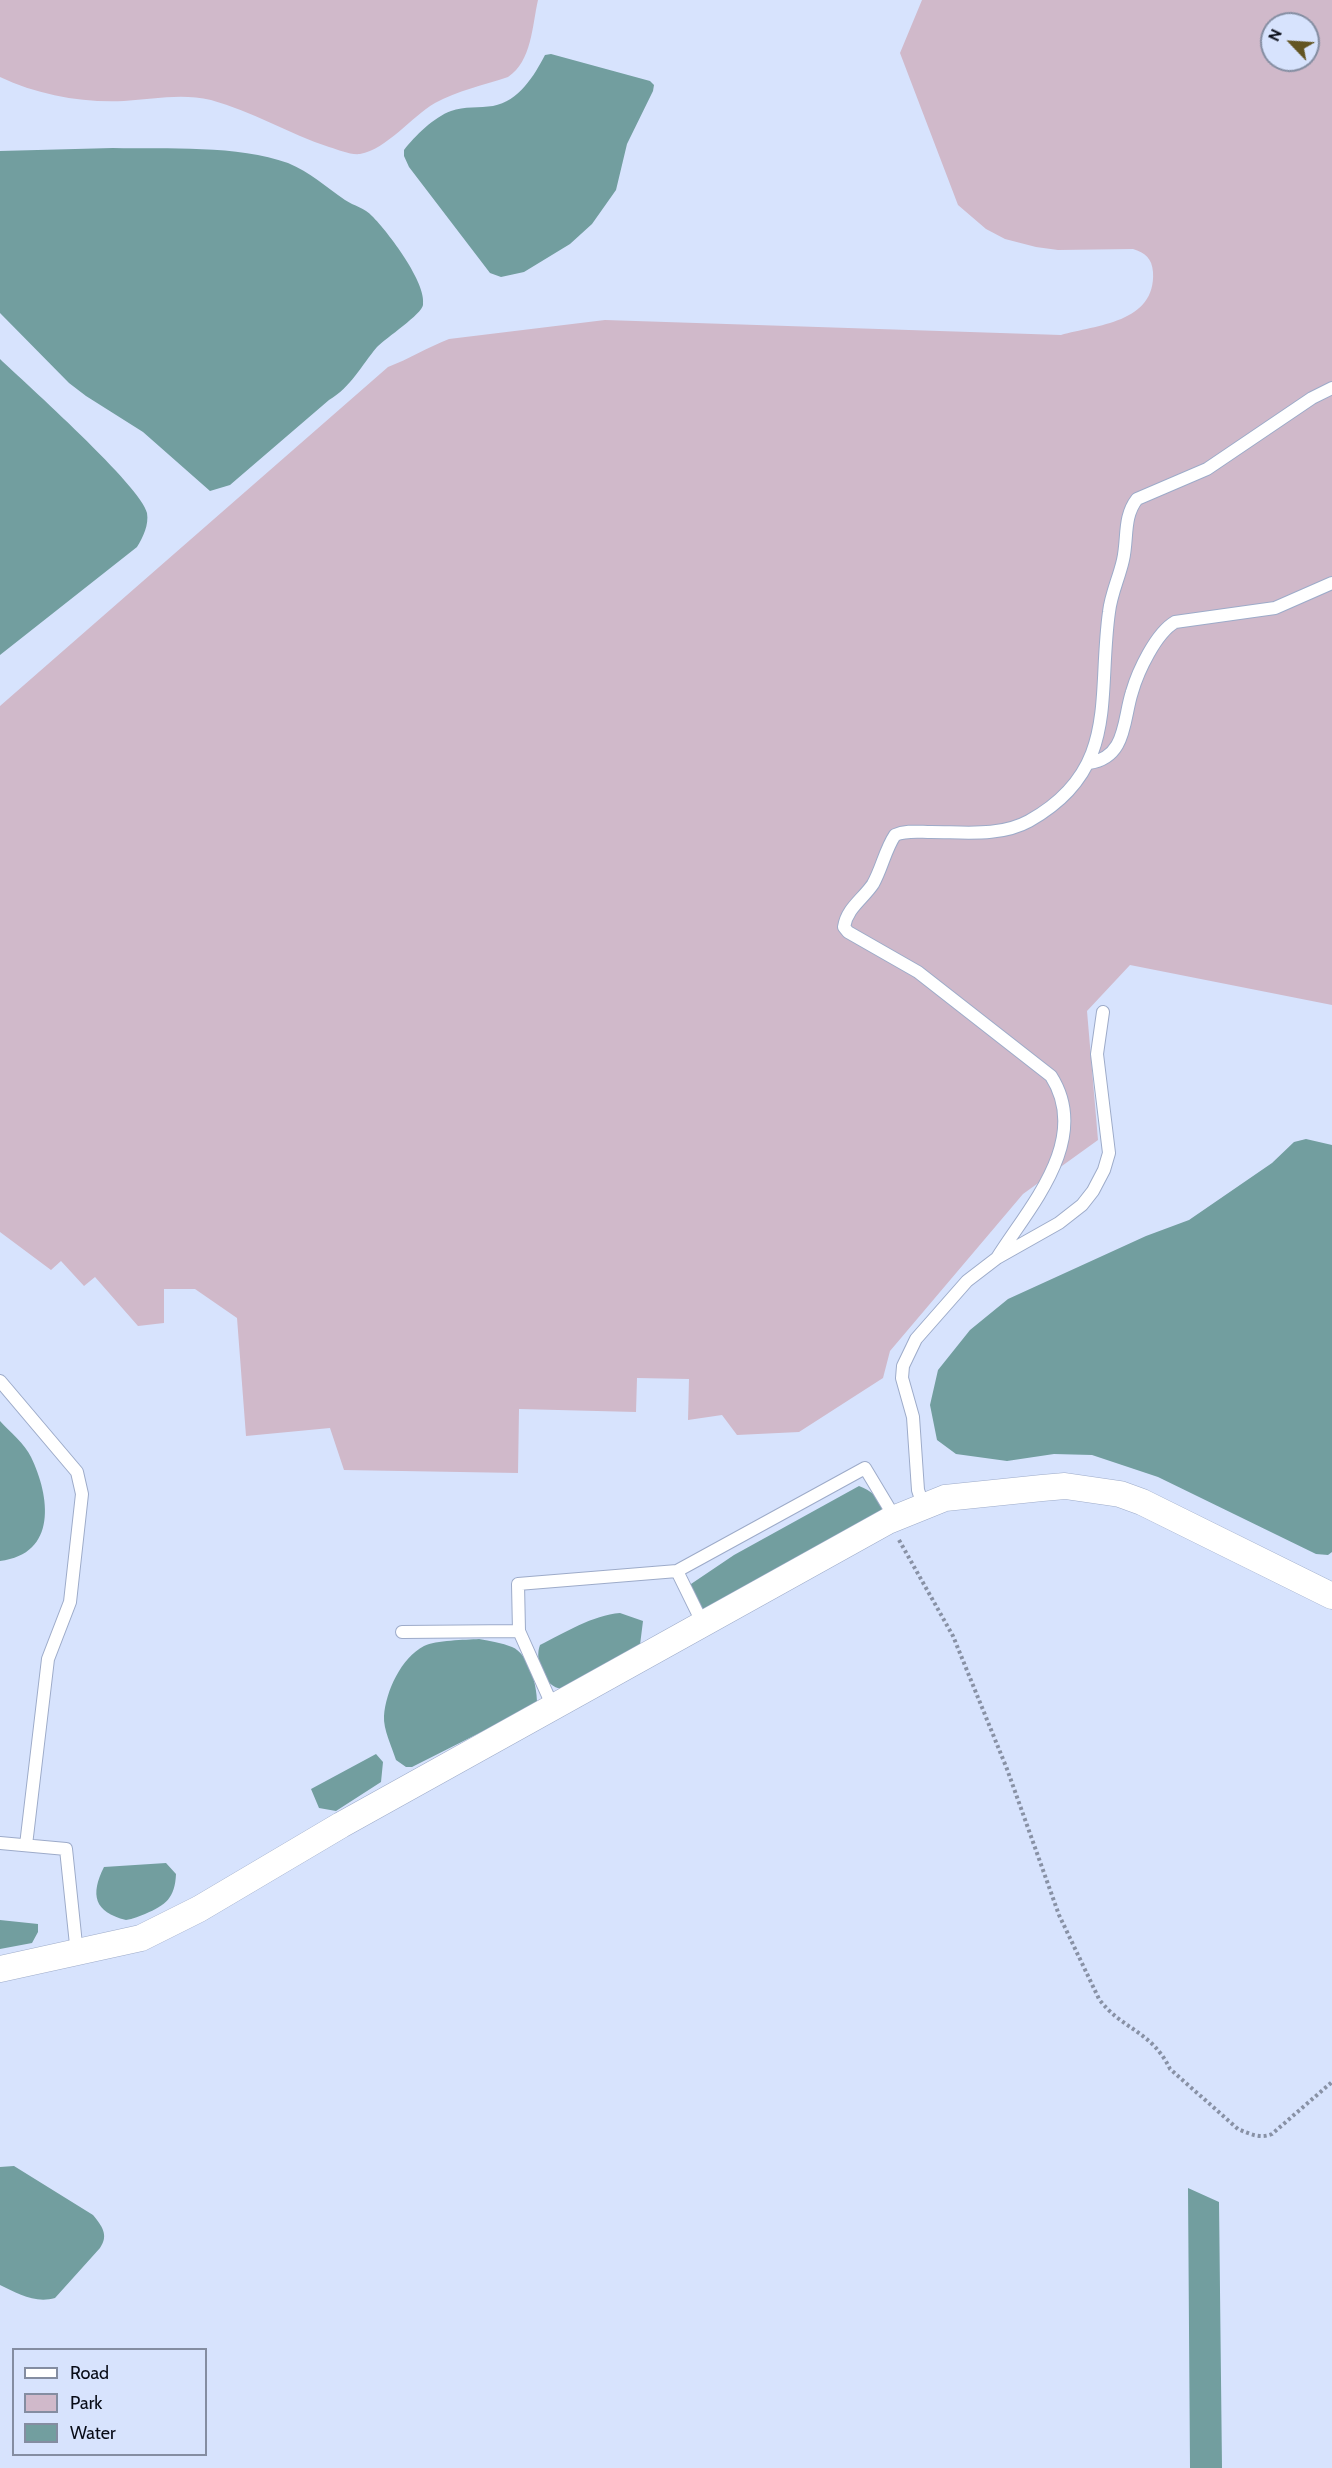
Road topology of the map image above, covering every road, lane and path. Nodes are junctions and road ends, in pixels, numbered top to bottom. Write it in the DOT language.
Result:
graph roads {
  1 [pos="1332,388"];
  2 [pos="1332,583"];
  3 [pos="1089,763"];
  4 [pos="1103,1012"];
  5 [pos="997,1258"];
  6 [pos="0,1381"];
  7 [pos="923,1505"];
  8 [pos="892,1519"];
  9 [pos="677,1571"];
  10 [pos="1332,1596"];
  11 [pos="703,1624"];
  12 [pos="519,1631"];
  13 [pos="402,1632"];
  14 [pos="552,1707"];
  15 [pos="0,1843"];
  16 [pos="26,1845"];
  17 [pos="77,1954"];
  18 [pos="0,1969"];
  19 [pos="1332,2082"];
  1 -- 3 [label="lane"];
  2 -- 3 [label="lane"];
  3 -- 5 [label="lane"];
  4 -- 5 [label="lane"];
  5 -- 7 [label="lane"];
  6 -- 16 [label="lane"];
  7 -- 8 [label="street"];
  7 -- 10 [label="street"];
  8 -- 9 [label="lane"];
  8 -- 11 [label="street"];
  8 -- 19 [label="path"];
  9 -- 11 [label="lane"];
  9 -- 12 [label="lane"];
  11 -- 14 [label="street"];
  12 -- 13 [label="lane"];
  12 -- 14 [label="lane"];
  14 -- 17 [label="street"];
  15 -- 16 [label="lane"];
  16 -- 17 [label="lane"];
  17 -- 18 [label="street"];
}
